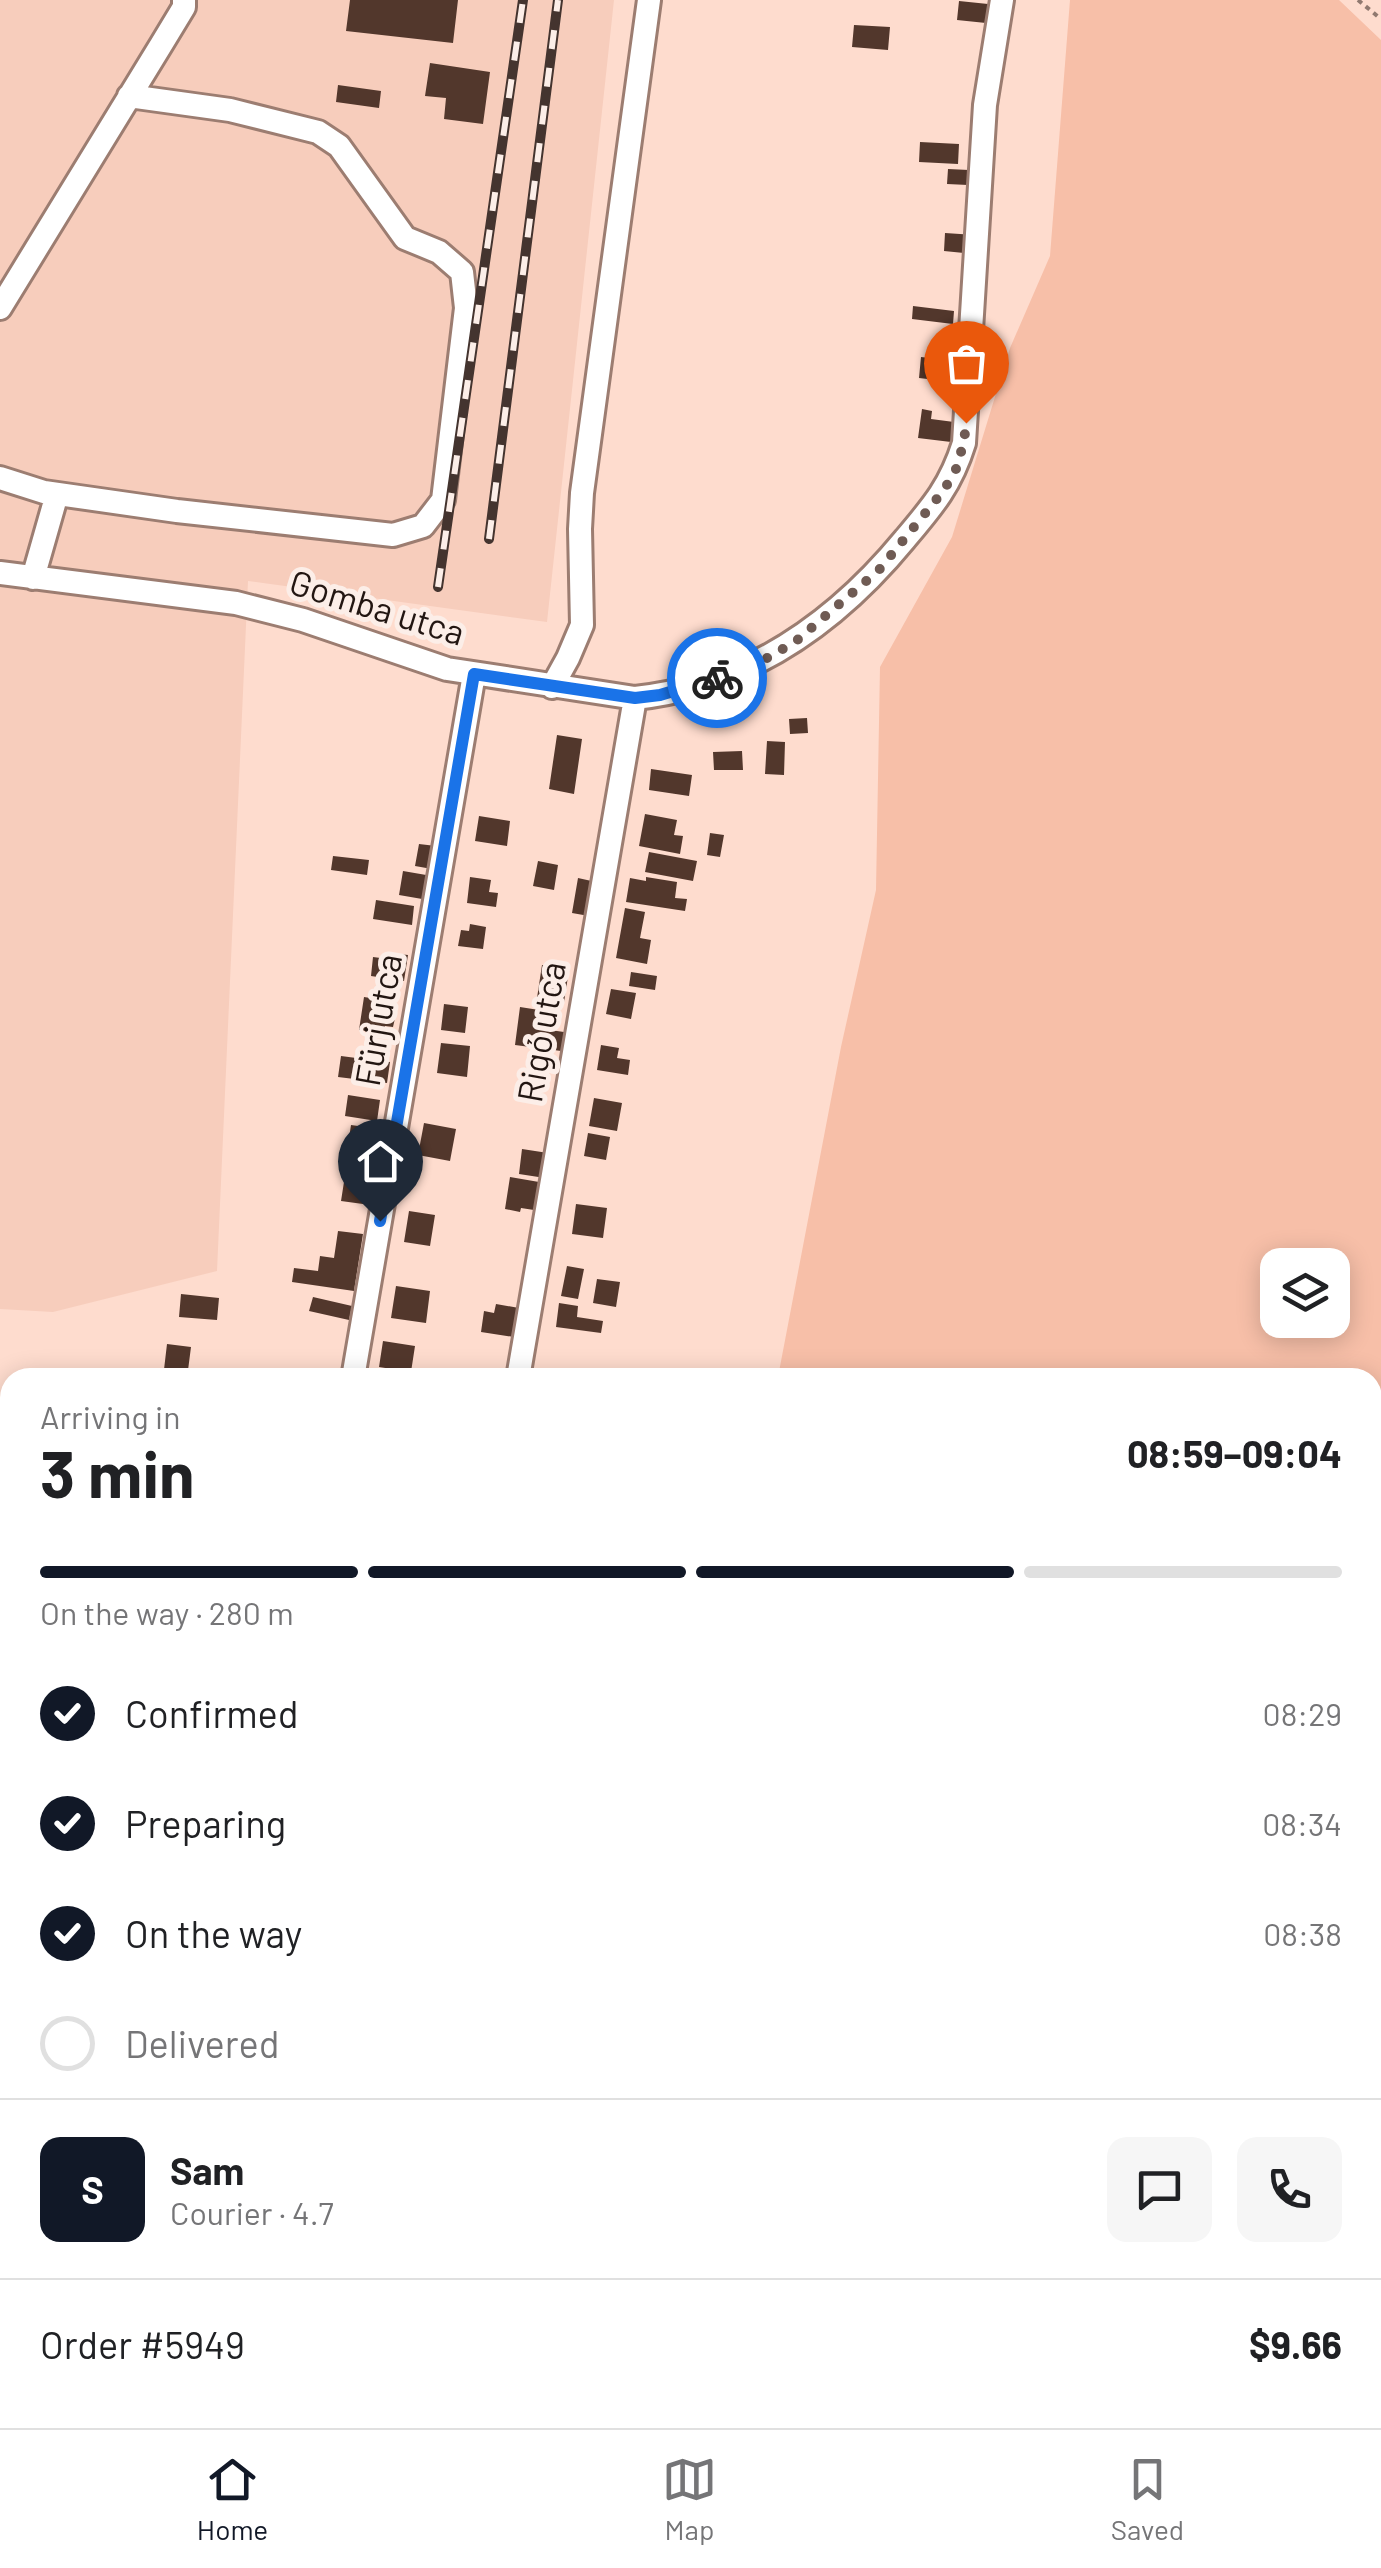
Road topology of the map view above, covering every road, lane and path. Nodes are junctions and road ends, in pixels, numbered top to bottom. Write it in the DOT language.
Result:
graph roads {
  1 [pos="184,0"];
  2 [pos="649,0"];
  3 [pos="1002,0"];
  4 [pos="1358,0"];
  5 [pos="1381,19"];
  6 [pos="129,96"];
  7 [pos="0,308"];
  8 [pos="0,478"];
  9 [pos="58,494"];
  10 [pos="0,573"];
  11 [pos="33,578"];
  12 [pos="474,674"];
  13 [pos="552,687"];
  14 [pos="635,698"];
  15 [pos="355,1368"];
  16 [pos="520,1368"];
  1 -- 6 [label="street"];
  2 -- 13 [label="street"];
  3 -- 14 [label="street, Gomba utca"];
  4 -- 5 [label="path"];
  6 -- 7 [label="street"];
  6 -- 9 [label="street"];
  8 -- 9 [label="street"];
  9 -- 11 [label="street"];
  10 -- 11 [label="street, Gomba utca"];
  11 -- 12 [label="street, Gomba utca"];
  12 -- 13 [label="street, Gomba utca"];
  12 -- 15 [label="street, Fürj utca"];
  13 -- 14 [label="street, Gomba utca"];
  14 -- 16 [label="street, Rigó utca"];
}
